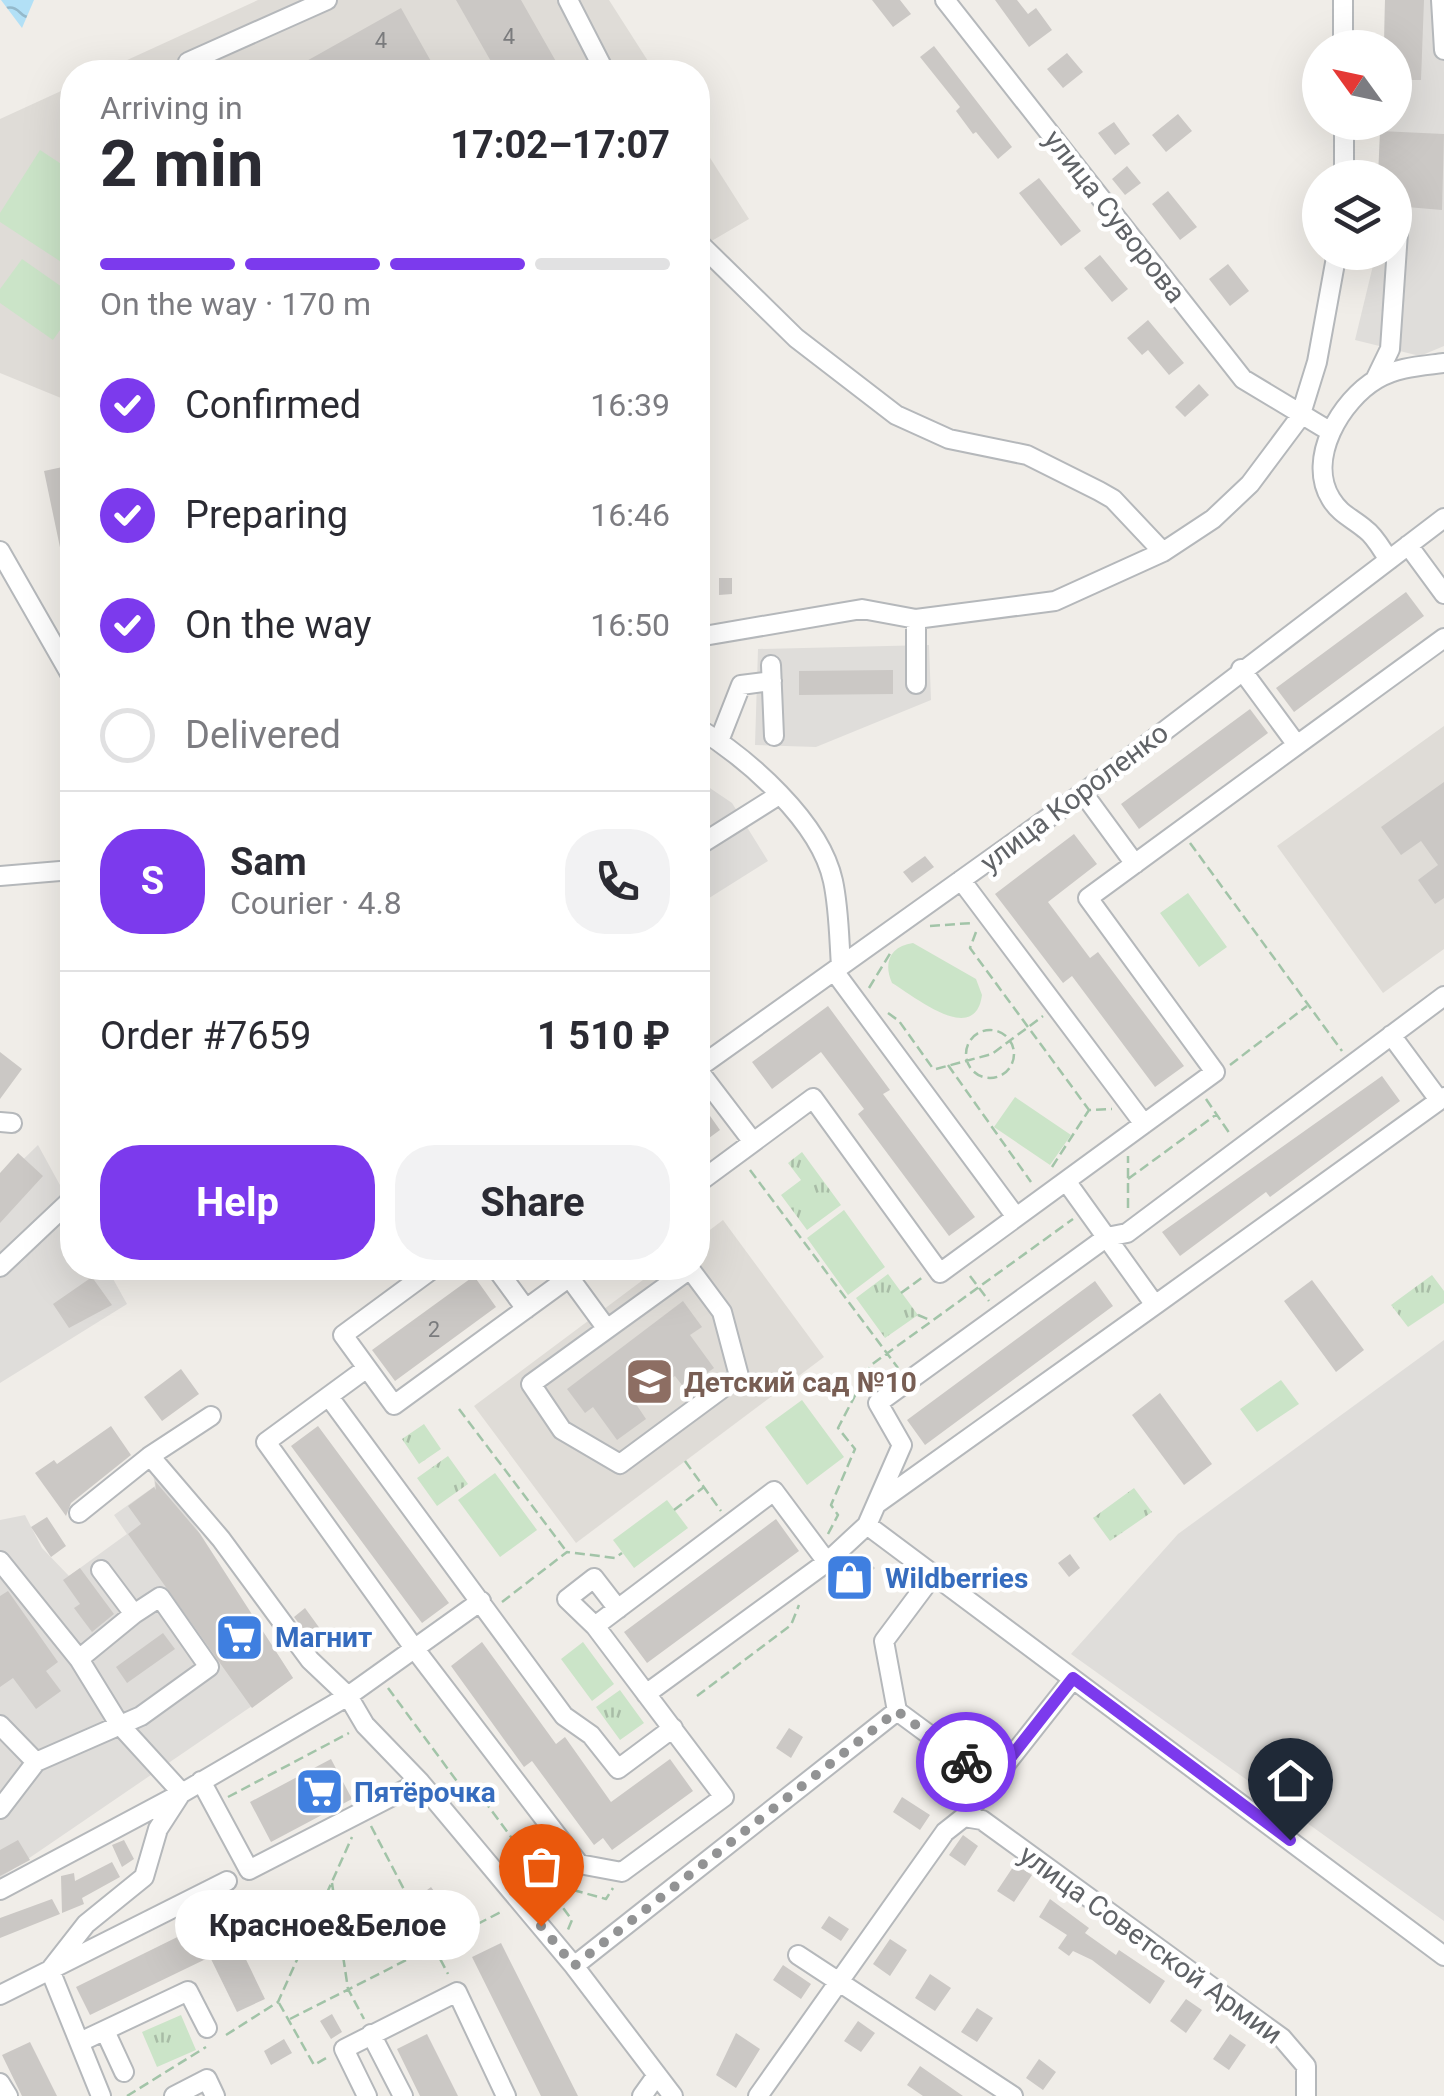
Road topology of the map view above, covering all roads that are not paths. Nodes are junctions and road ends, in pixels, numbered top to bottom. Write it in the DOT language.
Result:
graph roads {
  1 [pos="327,0"];
  2 [pos="568,0"];
  3 [pos="945,0"];
  4 [pos="1343,0"];
  5 [pos="1442,0"];
  6 [pos="1343,30"];
  7 [pos="1444,50"];
  8 [pos="192,60"];
  9 [pos="598,60"];
  10 [pos="710,254"];
  11 [pos="1334,270"];
  12 [pos="1395,270"];
  13 [pos="1444,363"];
  14 [pos="1375,380"];
  15 [pos="1300,417"];
  16 [pos="1331,432"];
  17 [pos="1444,518"];
  18 [pos="1408,544"];
  19 [pos="0,552"];
  20 [pos="1164,552"];
  21 [pos="1389,560"];
  22 [pos="1444,594"];
  23 [pos="916,619"];
  24 [pos="710,634"];
  25 [pos="1444,638"];
  26 [pos="60,656"];
  27 [pos="1242,669"];
  28 [pos="916,684"];
  29 [pos="710,736"];
  30 [pos="774,736"];
  31 [pos="719,742"];
  32 [pos="1298,746"];
  33 [pos="1083,794"];
  34 [pos="779,795"];
  35 [pos="710,838"];
  36 [pos="1136,864"];
  37 [pos="60,873"];
  38 [pos="0,876"];
  39 [pos="961,880"];
  40 [pos="837,969"];
  41 [pos="1444,996"];
  42 [pos="1391,1036"];
  43 [pos="710,1060"];
  44 [pos="710,1089"];
  45 [pos="1442,1099"];
  46 [pos="1136,1129"];
  47 [pos="746,1148"];
  48 [pos="710,1174"];
  49 [pos="1066,1181"];
  50 [pos="60,1210"];
  51 [pos="1016,1218"];
  52 [pos="1107,1237"];
  53 [pos="0,1267"];
  54 [pos="418,1280"];
  55 [pos="505,1280"];
  56 [pos="565,1280"];
  57 [pos="580,1280"];
  58 [pos="674,1280"];
  59 [pos="699,1280"];
  60 [pos="1156,1305"];
  61 [pos="526,1309"];
  62 [pos="608,1329"];
  63 [pos="367,1368"];
  64 [pos="329,1396"];
  65 [pos="212,1416"];
  66 [pos="150,1456"];
  67 [pos="876,1505"];
  68 [pos="78,1514"];
  69 [pos="867,1525"];
  70 [pos="0,1560"];
  71 [pos="820,1566"];
  72 [pos="101,1570"];
  73 [pos="934,1574"];
  74 [pos="485,1606"];
  75 [pos="618,1608"];
  76 [pos="134,1614"];
  77 [pos="595,1626"];
  78 [pos="414,1648"];
  79 [pos="80,1659"];
  80 [pos="1073,1678"];
  81 [pos="646,1694"];
  82 [pos="348,1696"];
  83 [pos="897,1711"];
  84 [pos="0,1724"];
  85 [pos="118,1724"];
  86 [pos="673,1728"];
  87 [pos="36,1762"];
  88 [pos="992,1781"];
  89 [pos="201,1782"];
  90 [pos="420,1782"];
  91 [pos="182,1793"];
  92 [pos="0,1809"];
  93 [pos="964,1817"];
  94 [pos="227,1881"];
  95 [pos="0,1890"];
  96 [pos="798,1955"];
  97 [pos="1444,1956"];
  98 [pos="574,1966"];
  99 [pos="50,1970"];
  100 [pos="836,1983"];
  101 [pos="0,1995"];
  102 [pos="207,2028"];
  103 [pos="104,2031"];
  104 [pos="372,2034"];
  105 [pos="80,2042"];
  106 [pos="124,2072"];
  107 [pos="656,2075"];
  108 [pos="0,2083"];
  109 [pos="8,2096"];
  110 [pos="100,2096"];
  111 [pos="174,2096"];
  112 [pos="216,2096"];
  113 [pos="367,2096"];
  114 [pos="403,2096"];
  115 [pos="506,2096"];
  116 [pos="642,2096"];
  117 [pos="673,2096"];
  118 [pos="758,2096"];
  119 [pos="1013,2096"];
  120 [pos="1306,2096"];
  1 -- 8 [label="street"];
  2 -- 9 [label="street"];
  3 -- 15 [label="street, улица Суворова"];
  4 -- 6 [label="street"];
  5 -- 7 [label="street"];
  10 -- 20 [label="street"];
  11 -- 15 [label="street"];
  12 -- 14 [label="street"];
  13 -- 14 [label="street"];
  14 -- 16 [label="street"];
  15 -- 16 [label="street, улица Суворова"];
  15 -- 20 [label="street"];
  16 -- 21 [label="street"];
  17 -- 18 [label="street, улица Короленко"];
  18 -- 21 [label="street, улица Короленко"];
  18 -- 22 [label="street"];
  19 -- 26 [label="street"];
  20 -- 23 [label="street"];
  21 -- 27 [label="street, улица Короленко"];
  23 -- 24 [label="street"];
  23 -- 28 [label="street"];
  25 -- 32 [label="street"];
  27 -- 32 [label="street"];
  27 -- 33 [label="street, улица Короленко"];
  29 -- 31 [label="street"];
  30 -- 31 [label="street"];
  31 -- 34 [label="street"];
  32 -- 36 [label="street"];
  33 -- 36 [label="street"];
  33 -- 39 [label="street, улица Короленко"];
  34 -- 35 [label="street"];
  34 -- 40 [label="street"];
  36 -- 46 [label="street"];
  37 -- 38 [label="street"];
  39 -- 40 [label="street, улица Короленко"];
  39 -- 46 [label="street"];
  40 -- 43 [label="street, улица Короленко"];
  40 -- 51 [label="street"];
  41 -- 42 [label="street"];
  42 -- 45 [label="street"];
  42 -- 52 [label="street"];
  44 -- 47 [label="street, улица Короленко"];
  45 -- 60 [label="street"];
  46 -- 49 [label="street"];
  47 -- 48 [label="street"];
  47 -- 51 [label="street"];
  49 -- 51 [label="street"];
  49 -- 52 [label="street"];
  50 -- 53 [label="street"];
  52 -- 60 [label="street"];
  52 -- 67 [label="street"];
  54 -- 63 [label="street"];
  55 -- 61 [label="street"];
  56 -- 61 [label="street"];
  57 -- 62 [label="street"];
  58 -- 62 [label="street"];
  59 -- 62 [label="street"];
  60 -- 67 [label="street"];
  61 -- 63 [label="street"];
  63 -- 64 [label="street"];
  64 -- 74 [label="street"];
  64 -- 78 [label="street"];
  65 -- 66 [label="street"];
  66 -- 68 [label="street"];
  66 -- 82 [label="street"];
  67 -- 69 [label="street"];
  69 -- 71 [label="street"];
  69 -- 73 [label="street"];
  70 -- 79 [label="street"];
  71 -- 75 [label="street"];
  71 -- 81 [label="street"];
  72 -- 76 [label="street"];
  73 -- 80 [label="street"];
  73 -- 83 [label="street"];
  74 -- 78 [label="street"];
  74 -- 86 [label="street"];
  75 -- 77 [label="street"];
  75 -- 77 [label="street"];
  76 -- 79 [label="street"];
  76 -- 85 [label="street"];
  77 -- 81 [label="street"];
  78 -- 82 [label="street"];
  78 -- 86 [label="street"];
  79 -- 85 [label="street"];
  80 -- 88 [label="street"];
  80 -- 97 [label="street"];
  81 -- 86 [label="street"];
  82 -- 89 [label="street"];
  82 -- 90 [label="street"];
  83 -- 88 [label="street"];
  83 -- 98 [label="street"];
  84 -- 87 [label="street"];
  85 -- 87 [label="street"];
  85 -- 91 [label="street"];
  87 -- 92 [label="street"];
  88 -- 93 [label="street"];
  89 -- 90 [label="street"];
  89 -- 91 [label="street"];
  90 -- 98 [label="street"];
  91 -- 95 [label="street"];
  91 -- 99 [label="street"];
  93 -- 100 [label="street"];
  93 -- 120 [label="street, улица Советской Армии"];
  94 -- 99 [label="street"];
  96 -- 100 [label="street"];
  98 -- 107 [label="street"];
  99 -- 101 [label="street"];
  99 -- 105 [label="street"];
  100 -- 118 [label="street"];
  100 -- 119 [label="street"];
  102 -- 103 [label="street"];
  103 -- 105 [label="street"];
  103 -- 106 [label="street"];
  104 -- 113 [label="street"];
  104 -- 114 [label="street"];
  104 -- 115 [label="street"];
  105 -- 110 [label="street"];
  107 -- 116 [label="street"];
  107 -- 117 [label="street"];
  108 -- 109 [label="street"];
  111 -- 112 [label="street"];
}
